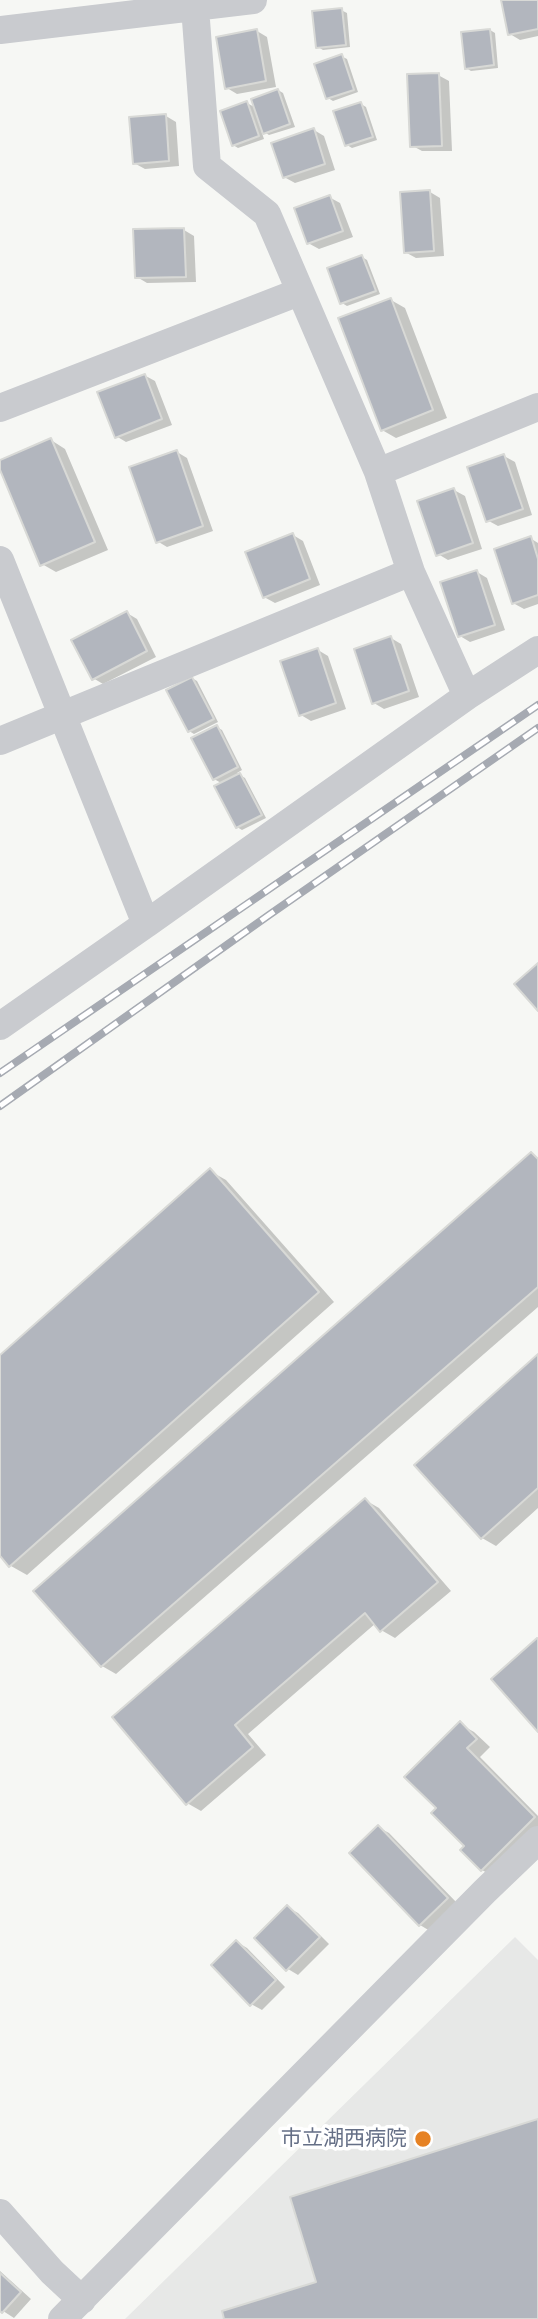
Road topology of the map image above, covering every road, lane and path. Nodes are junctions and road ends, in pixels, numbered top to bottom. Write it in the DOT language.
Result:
graph roads {
  1 [pos="253,0"];
  2 [pos="195,7"];
  3 [pos="0,30"];
  4 [pos="299,292"];
  5 [pos="538,407"];
  6 [pos="0,408"];
  7 [pos="378,472"];
  8 [pos="0,560"];
  9 [pos="411,572"];
  10 [pos="538,650"];
  11 [pos="467,696"];
  12 [pos="62,716"];
  13 [pos="0,741"];
  14 [pos="146,924"];
  15 [pos="0,1026"];
  16 [pos="538,1840"];
  17 [pos="0,2213"];
  18 [pos="72,2309"];
  1 -- 2 [label="street"];
  2 -- 3 [label="street"];
  2 -- 4 [label="street"];
  4 -- 6 [label="street"];
  4 -- 7 [label="street"];
  5 -- 7 [label="street"];
  7 -- 9 [label="street"];
  8 -- 12 [label="street"];
  9 -- 11 [label="street"];
  9 -- 12 [label="street"];
  10 -- 11 [label="street"];
  11 -- 14 [label="street"];
  12 -- 13 [label="street"];
  12 -- 14 [label="street"];
  14 -- 15 [label="street"];
  16 -- 18 [label="street"];
  17 -- 18 [label="street"];
}
